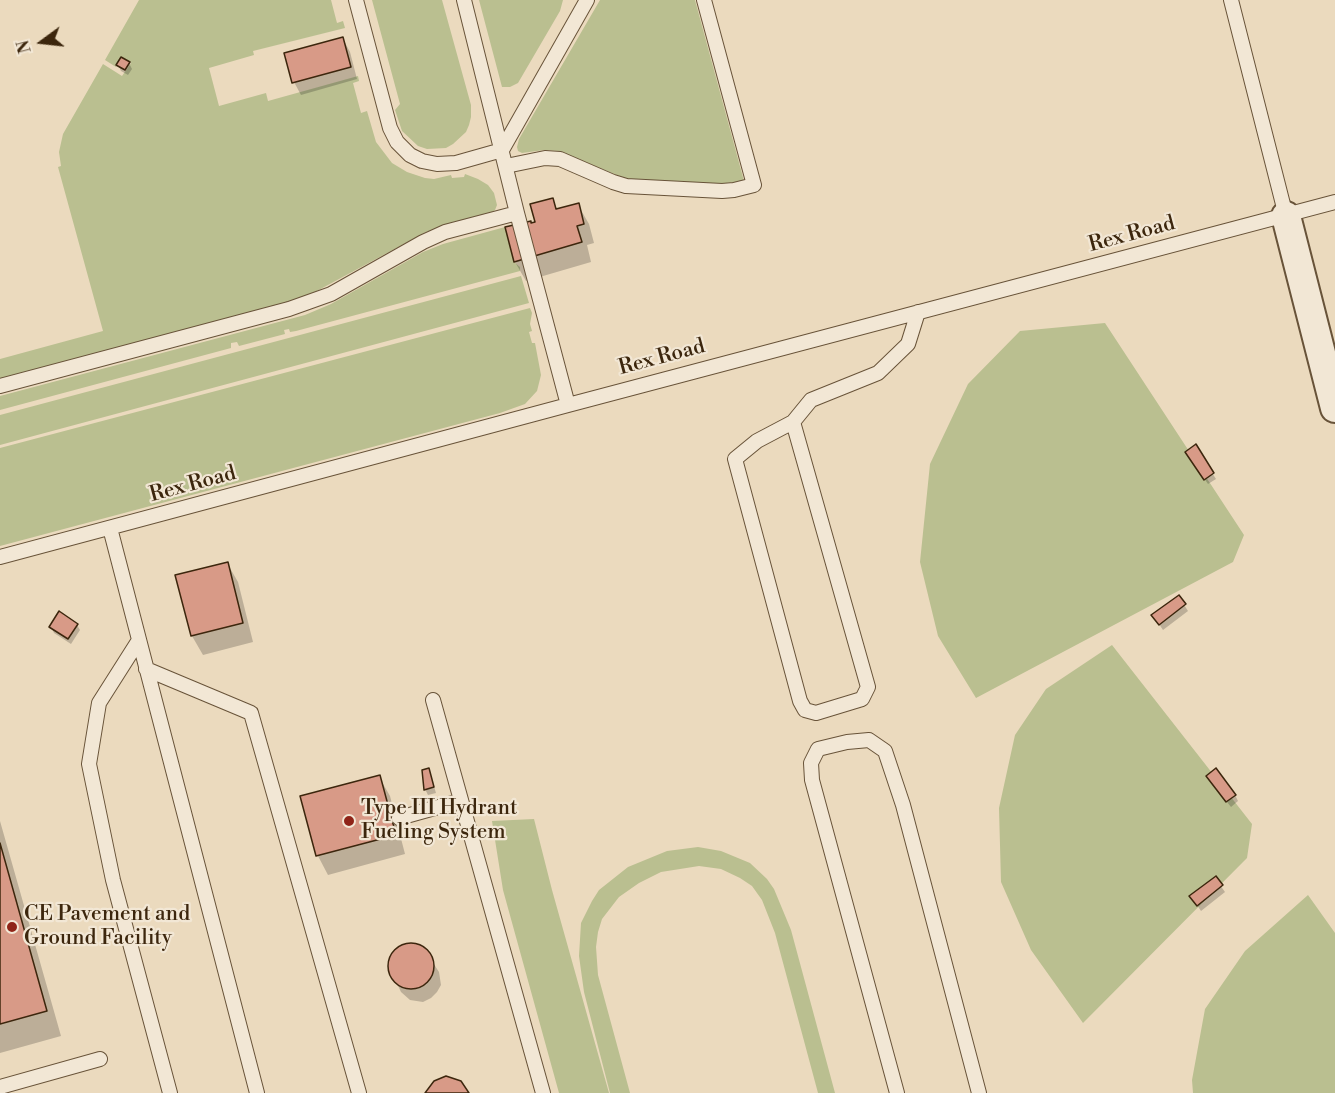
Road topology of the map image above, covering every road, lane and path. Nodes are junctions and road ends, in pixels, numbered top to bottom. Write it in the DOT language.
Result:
graph roads {
  1 [pos="356,0"];
  2 [pos="464,0"];
  3 [pos="587,0"];
  4 [pos="704,0"];
  5 [pos="1231,0"];
  6 [pos="502,150"];
  7 [pos="506,166"];
  8 [pos="1335,202"];
  9 [pos="517,213"];
  10 [pos="1286,216"];
  11 [pos="918,312"];
  12 [pos="0,386"];
  13 [pos="568,405"];
  14 [pos="1335,408"];
  15 [pos="793,422"];
  16 [pos="110,528"];
  17 [pos="0,557"];
  18 [pos="139,640"];
  19 [pos="147,669"];
  20 [pos="433,700"];
  21 [pos="460,801"];
  22 [pos="399,818"];
  23 [pos="100,1059"];
  24 [pos="0,1087"];
  25 [pos="170,1093"];
  26 [pos="257,1093"];
  27 [pos="359,1093"];
  28 [pos="543,1093"];
  29 [pos="897,1093"];
  30 [pos="979,1093"];
  1 -- 6 [label="lane"];
  2 -- 6 [label="lane"];
  3 -- 6 [label="lane"];
  4 -- 7 [label="lane"];
  5 -- 10 [label="lane"];
  6 -- 7 [label="lane"];
  7 -- 9 [label="lane"];
  8 -- 10 [label="lane, Rex Road"];
  9 -- 12 [label="lane"];
  9 -- 13 [label="lane"];
  10 -- 11 [label="lane, Rex Road"];
  10 -- 14 [label="street"];
  11 -- 13 [label="lane, Rex Road"];
  11 -- 15 [label="lane"];
  13 -- 16 [label="lane, Rex Road"];
  15 -- 15 [label="lane"];
  16 -- 17 [label="lane, Rex Road"];
  16 -- 18 [label="lane"];
  18 -- 19 [label="lane"];
  18 -- 25 [label="lane"];
  19 -- 26 [label="lane"];
  19 -- 27 [label="lane"];
  20 -- 21 [label="lane"];
  21 -- 22 [label="lane"];
  21 -- 28 [label="lane"];
  23 -- 24 [label="lane"];
  29 -- 30 [label="lane"];
}
